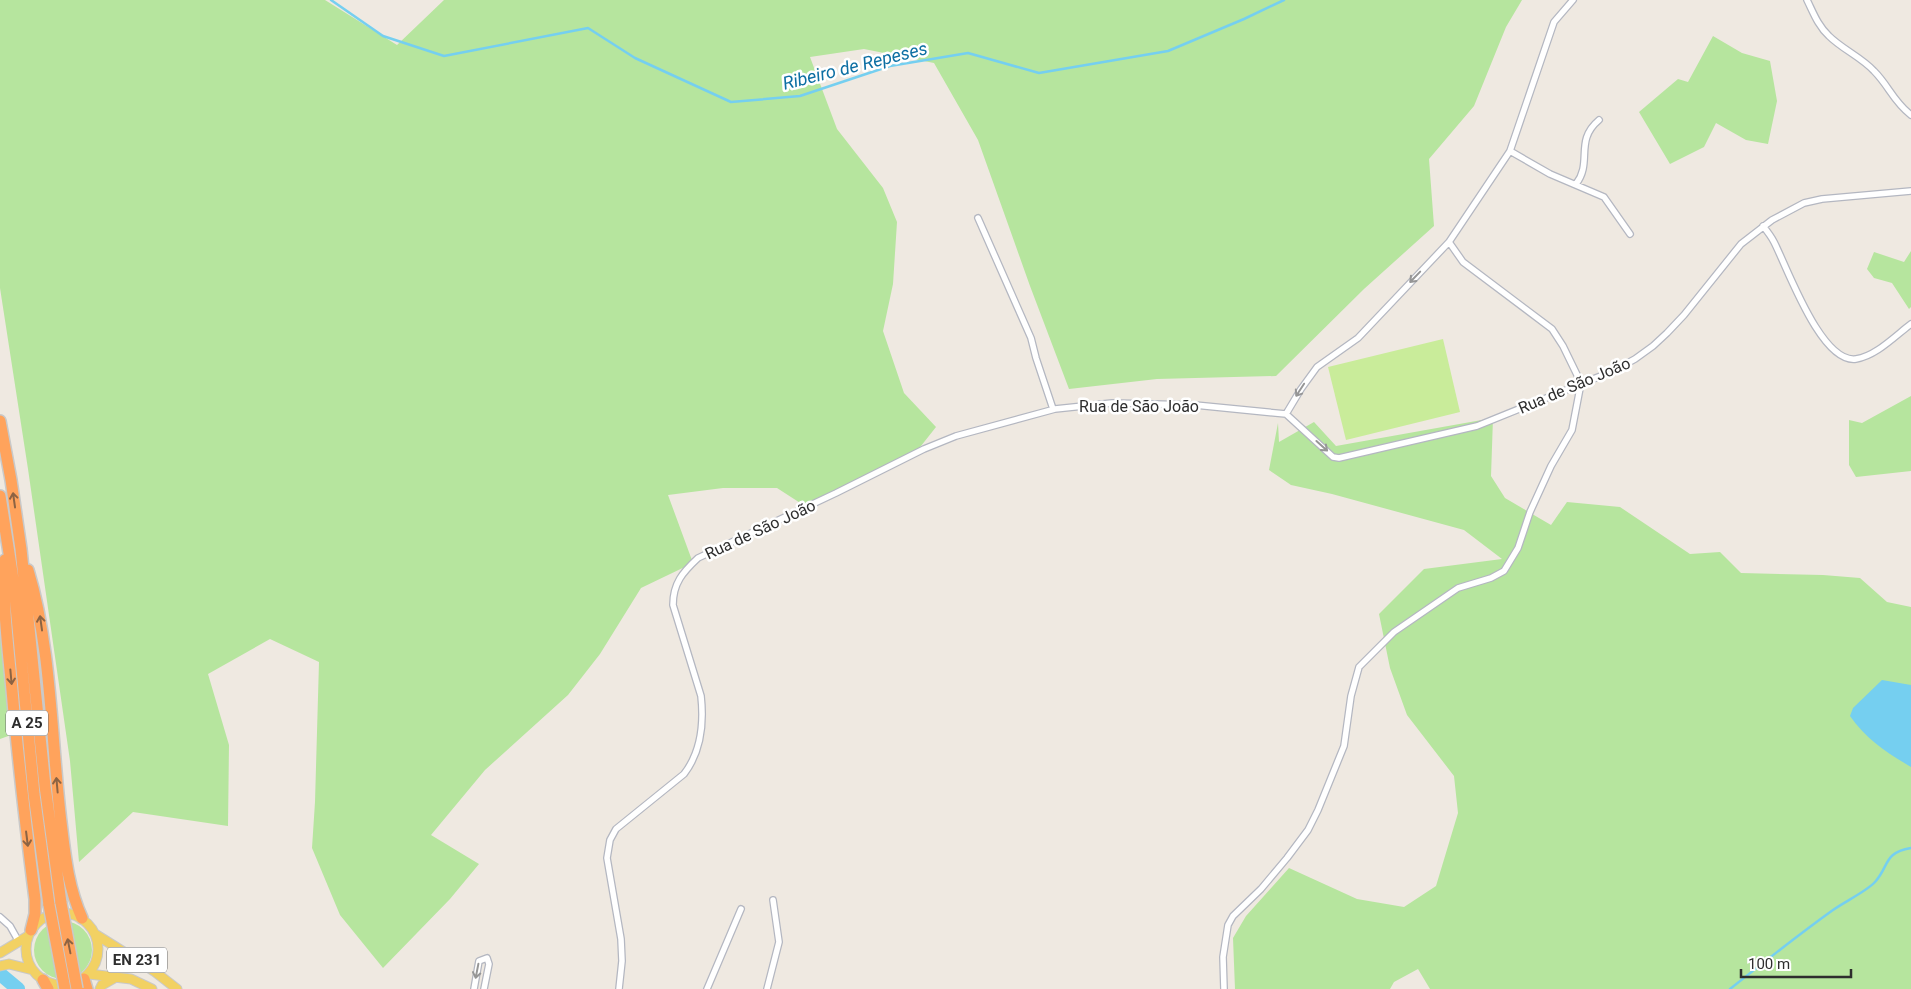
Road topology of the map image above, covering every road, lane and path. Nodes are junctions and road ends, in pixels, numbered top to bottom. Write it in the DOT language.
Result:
graph roads {
  1 [pos="1573,0"];
  2 [pos="1807,0"];
  3 [pos="1911,115"];
  4 [pos="1599,120"];
  5 [pos="1510,151"];
  6 [pos="1576,184"];
  7 [pos="1911,190"];
  8 [pos="978,218"];
  9 [pos="1763,226"];
  10 [pos="1630,234"];
  11 [pos="1449,242"];
  12 [pos="1911,324"];
  13 [pos="1582,383"];
  14 [pos="1053,409"];
  15 [pos="1286,414"];
  16 [pos="0,422"];
  17 [pos="0,496"];
  18 [pos="7,541"];
  19 [pos="21,549"];
  20 [pos="773,900"];
  21 [pos="741,909"];
  22 [pos="0,917"];
  23 [pos="82,918"];
  24 [pos="30,933"];
  25 [pos="96,934"];
  26 [pos="19,942"];
  27 [pos="0,953"];
  28 [pos="0,966"];
  29 [pos="33,970"];
  30 [pos="116,976"];
  31 [pos="86,981"];
  32 [pos="46,985"];
  33 [pos="65,989"];
  34 [pos="77,989"];
  35 [pos="100,989"];
  36 [pos="152,989"];
  37 [pos="177,989"];
  38 [pos="474,989"];
  39 [pos="484,989"];
  40 [pos="619,989"];
  41 [pos="707,989"];
  42 [pos="767,989"];
  43 [pos="1224,989"];
  1 -- 5 [label="street"];
  2 -- 3 [label="street"];
  4 -- 6 [label="street"];
  5 -- 6 [label="street"];
  5 -- 11 [label="street"];
  6 -- 10 [label="street"];
  7 -- 9 [label="street, Rua de São João"];
  8 -- 14 [label="street"];
  9 -- 12 [label="street"];
  9 -- 13 [label="street, Rua de São João"];
  11 -- 13 [label="street"];
  11 -- 15 [label="street, one-way"];
  15 -- 13 [label="street, Rua de São João, one-way"];
  13 -- 43 [label="street"];
  14 -- 15 [label="street, Rua de São João"];
  14 -- 40 [label="street, Rua de São João"];
  19 -- 16 [label="highway, A 25, one-way"];
  17 -- 18 [label="highway, A 25"];
  18 -- 24 [label="highway, one-way"];
  18 -- 33 [label="highway, A 25, bridge"];
  23 -- 19 [label="highway, one-way"];
  34 -- 19 [label="highway, A 25, one-way, bridge"];
  20 -- 42 [label="street"];
  21 -- 41 [label="street"];
  22 -- 26 [label="street"];
  23 -- 24 [label="main road"];
  23 -- 25 [label="main road, EN 231"];
  24 -- 26 [label="main road"];
  24 -- 29 [label="main road, EN 231"];
  25 -- 31 [label="main road, EN 231"];
  25 -- 37 [label="main road, EN 231"];
  26 -- 27 [label="main road"];
  28 -- 29 [label="main road"];
  29 -- 32 [label="main road, EN 231"];
  30 -- 31 [label="main road, EN 231"];
  30 -- 35 [label="main road"];
  30 -- 36 [label="main road, EN 231"];
  31 -- 32 [label="main road, EN 231"];
  39 -- 38 [label="street, one-way"];
}
